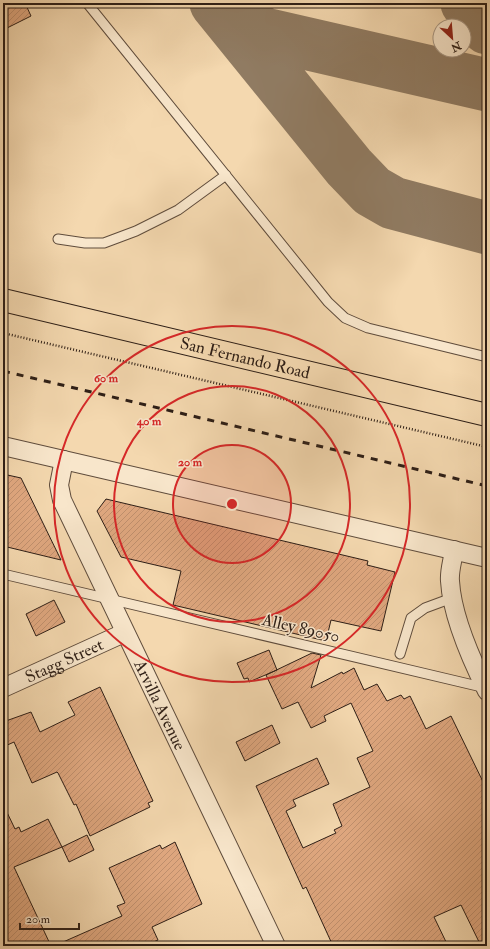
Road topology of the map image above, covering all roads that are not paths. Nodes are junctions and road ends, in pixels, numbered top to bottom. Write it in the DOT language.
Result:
graph roads {
  1 [pos="87,3"];
  2 [pos="226,175"];
  3 [pos="58,239"];
  4 [pos="3,300"];
  5 [pos="487,357"];
  6 [pos="487,415"];
  7 [pos="3,446"];
  8 [pos="64,460"];
  9 [pos="454,550"];
  10 [pos="487,558"];
  11 [pos="3,574"];
  12 [pos="452,598"];
  13 [pos="108,599"];
  14 [pos="124,633"];
  15 [pos="400,654"];
  16 [pos="3,688"];
  17 [pos="486,689"];
  18 [pos="276,946"];
  1 -- 2 [label="lane"];
  2 -- 3 [label="lane"];
  2 -- 5 [label="lane"];
  4 -- 6 [label="main road, San Fernando Road"];
  7 -- 8 [label="street"];
  8 -- 9 [label="street"];
  8 -- 13 [label="street, Arvilla Avenue"];
  9 -- 10 [label="street"];
  9 -- 12 [label="street"];
  11 -- 13 [label="lane, Alley 89050"];
  12 -- 15 [label="lane"];
  12 -- 17 [label="street"];
  13 -- 14 [label="street, Arvilla Avenue"];
  13 -- 17 [label="lane, Alley 89050"];
  14 -- 16 [label="street, Stagg Street"];
  14 -- 18 [label="street, Arvilla Avenue"];
}
